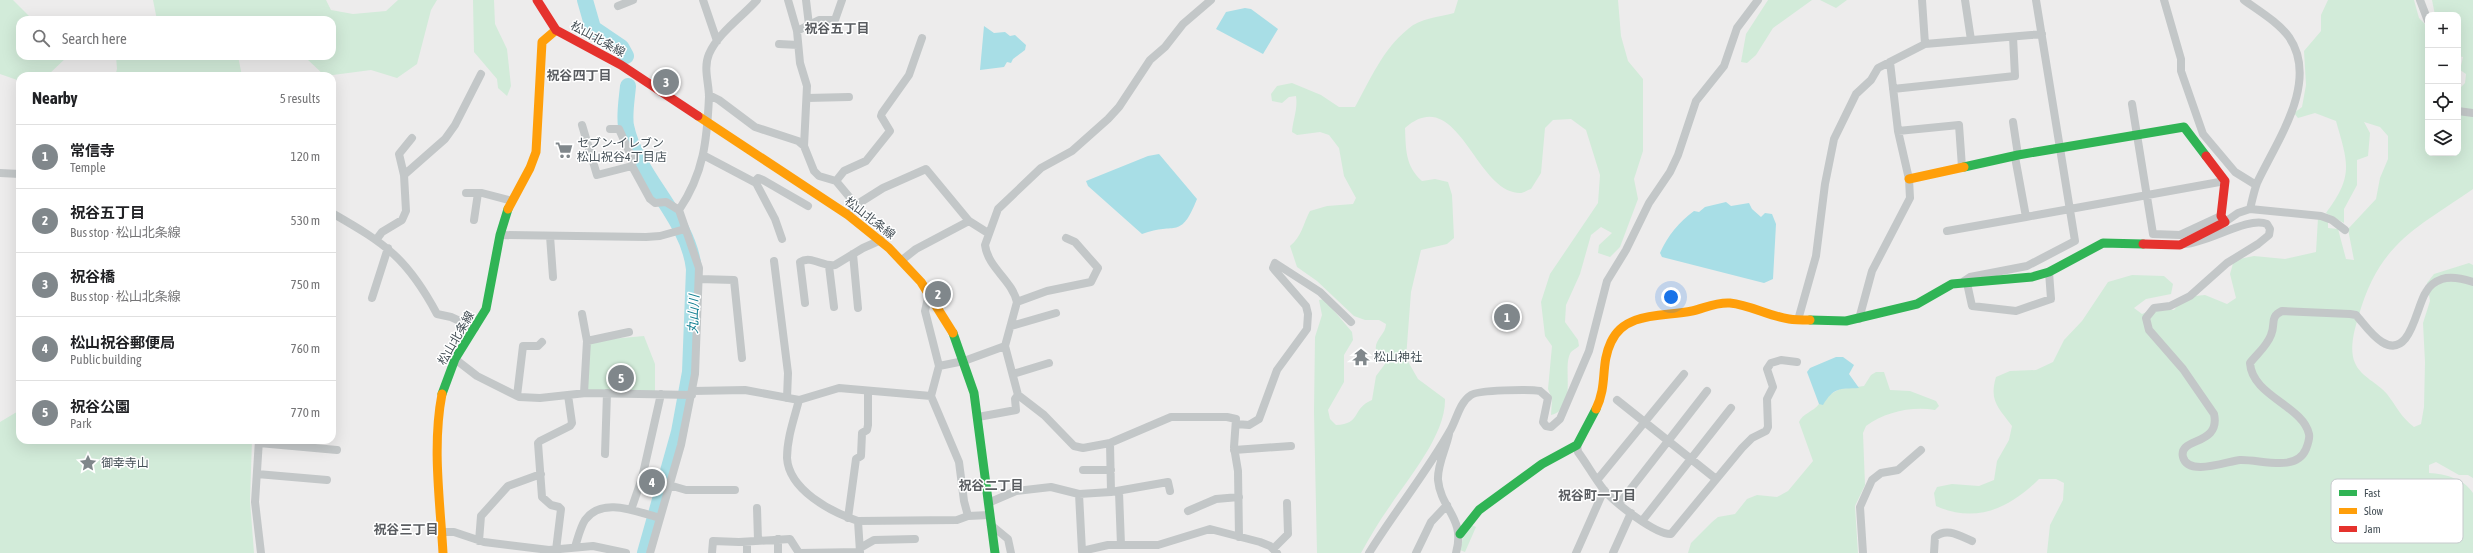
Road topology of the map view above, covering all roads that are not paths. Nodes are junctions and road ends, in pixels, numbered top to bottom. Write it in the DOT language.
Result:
graph roads {
  1 [pos="537,0"];
  2 [pos="633,0"];
  3 [pos="703,0"];
  4 [pos="757,0"];
  5 [pos="788,0"];
  6 [pos="806,0"];
  7 [pos="842,0"];
  8 [pos="1211,0"];
  9 [pos="1758,0"];
  10 [pos="1922,0"];
  11 [pos="1965,0"];
  12 [pos="2036,0"];
  13 [pos="2164,0"];
  14 [pos="2244,0"];
  15 [pos="2420,0"];
  16 [pos="618,6"];
  17 [pos="2425,13"];
  18 [pos="809,25"];
  19 [pos="556,30"];
  20 [pos="797,31"];
  21 [pos="2042,34"];
  22 [pos="2013,37"];
  23 [pos="922,38"];
  24 [pos="1971,40"];
  25 [pos="717,41"];
  26 [pos="779,44"];
  27 [pos="1925,44"];
  28 [pos="798,45"];
  29 [pos="1890,62"];
  30 [pos="482,74"];
  31 [pos="1892,89"];
  32 [pos="709,95"];
  33 [pos="849,97"];
  34 [pos="807,98"];
  35 [pos="2132,104"];
  36 [pos="2461,111"];
  37 [pos="2473,113"];
  38 [pos="2013,122"];
  39 [pos="706,123"];
  40 [pos="582,125"];
  41 [pos="610,129"];
  42 [pos="1898,131"];
  43 [pos="2136,135"];
  44 [pos="412,138"];
  45 [pos="804,146"];
  46 [pos="2060,147"];
  47 [pos="703,155"];
  48 [pos="2016,156"];
  49 [pos="632,166"];
  50 [pos="1962,167"];
  51 [pos="0,174"];
  52 [pos="16,174"];
  53 [pos="404,175"];
  54 [pos="1909,179"];
  55 [pos="836,181"];
  56 [pos="2225,181"];
  57 [pos="754,182"];
  58 [pos="2256,185"];
  59 [pos="466,193"];
  60 [pos="478,193"];
  61 [pos="2146,195"];
  62 [pos="512,201"];
  63 [pos="856,205"];
  64 [pos="808,206"];
  65 [pos="2070,208"];
  66 [pos="2250,209"];
  67 [pos="679,210"];
  68 [pos="336,215"];
  69 [pos="848,215"];
  70 [pos="2026,217"];
  71 [pos="2223,219"];
  72 [pos="474,220"];
  73 [pos="969,221"];
  74 [pos="685,229"];
  75 [pos="2345,230"];
  76 [pos="1947,231"];
  77 [pos="988,233"];
  78 [pos="500,235"];
  79 [pos="550,236"];
  80 [pos="782,238"];
  81 [pos="1066,238"];
  82 [pos="376,240"];
  83 [pos="880,240"];
  84 [pos="2180,245"];
  85 [pos="388,248"];
  86 [pos="853,254"];
  87 [pos="902,260"];
  88 [pos="774,261"];
  89 [pos="829,266"];
  90 [pos="2049,272"];
  91 [pos="553,277"];
  92 [pos="699,279"];
  93 [pos="2473,282"];
  94 [pos="1964,283"];
  95 [pos="931,295"];
  96 [pos="372,298"];
  97 [pos="1017,302"];
  98 [pos="805,303"];
  99 [pos="834,307"];
  100 [pos="858,308"];
  101 [pos="1056,313"];
  102 [pos="582,314"];
  103 [pos="1858,319"];
  104 [pos="1798,320"];
  105 [pos="1351,322"];
  106 [pos="1011,326"];
  107 [pos="475,328"];
  108 [pos="629,332"];
  109 [pos="587,341"];
  110 [pos="542,342"];
  111 [pos="1005,346"];
  112 [pos="742,358"];
  113 [pos="455,359"];
  114 [pos="964,361"];
  115 [pos="1797,362"];
  116 [pos="1049,364"];
  117 [pos="939,366"];
  118 [pos="1012,374"];
  119 [pos="1684,374"];
  120 [pos="1707,391"];
  121 [pos="868,392"];
  122 [pos="584,393"];
  123 [pos="606,393"];
  124 [pos="692,394"];
  125 [pos="568,395"];
  126 [pos="661,395"];
  127 [pos="1018,395"];
  128 [pos="517,396"];
  129 [pos="932,396"];
  130 [pos="787,398"];
  131 [pos="799,400"];
  132 [pos="1618,400"];
  133 [pos="1731,408"];
  134 [pos="978,417"];
  135 [pos="1645,422"];
  136 [pos="1236,424"];
  137 [pos="1450,432"];
  138 [pos="1668,441"];
  139 [pos="1110,443"];
  140 [pos="259,444"];
  141 [pos="278,444"];
  142 [pos="1576,445"];
  143 [pos="1291,446"];
  144 [pos="337,450"];
  145 [pos="1234,450"];
  146 [pos="1920,450"];
  147 [pos="606,454"];
  148 [pos="1691,459"];
  149 [pos="1082,470"];
  150 [pos="1111,470"];
  151 [pos="256,474"];
  152 [pos="541,474"];
  153 [pos="1598,479"];
  154 [pos="1716,479"];
  155 [pos="327,480"];
  156 [pos="669,485"];
  157 [pos="736,490"];
  158 [pos="1604,490"];
  159 [pos="1170,491"];
  160 [pos="1115,492"];
  161 [pos="1079,494"];
  162 [pos="1239,497"];
  163 [pos="988,503"];
  164 [pos="1287,503"];
  165 [pos="1619,504"];
  166 [pos="1447,505"];
  167 [pos="756,508"];
  168 [pos="631,510"];
  169 [pos="1188,511"];
  170 [pos="1631,513"];
  171 [pos="968,516"];
  172 [pos="656,517"];
  173 [pos="848,518"];
  174 [pos="990,520"];
  175 [pos="858,521"];
  176 [pos="1642,521"];
  177 [pos="440,532"];
  178 [pos="1460,534"];
  179 [pos="1239,537"];
  180 [pos="778,539"];
  181 [pos="915,539"];
  182 [pos="758,540"];
  183 [pos="479,541"];
  184 [pos="1972,541"];
  185 [pos="747,542"];
  186 [pos="1121,545"];
  187 [pos="575,547"];
  188 [pos="1141,549"];
  189 [pos="551,551"];
  190 [pos="860,551"];
  191 [pos="1275,551"];
  192 [pos="261,553"];
  193 [pos="443,553"];
  194 [pos="626,553"];
  195 [pos="650,553"];
  196 [pos="712,553"];
  197 [pos="748,553"];
  198 [pos="778,553"];
  199 [pos="995,553"];
  200 [pos="1011,553"];
  201 [pos="1369,553"];
  202 [pos="1416,553"];
  203 [pos="1456,553"];
  204 [pos="1576,553"];
  205 [pos="1613,553"];
  206 [pos="1863,553"];
  207 [pos="1934,553"];
  1 -- 19 [label="main road, 松山北条線"];
  2 -- 16 [label="street"];
  3 -- 25 [label="street"];
  4 -- 25 [label="street"];
  5 -- 20 [label="street"];
  6 -- 18 [label="street"];
  7 -- 18 [label="street"];
  8 -- 77 [label="street"];
  9 -- 137 [label="street"];
  10 -- 27 [label="street"];
  11 -- 24 [label="street"];
  12 -- 21 [label="street"];
  13 -- 58 [label="street"];
  14 -- 58 [label="street"];
  15 -- 17 [label="street"];
  18 -- 20 [label="street"];
  19 -- 39 [label="main road, 松山北条線"];
  19 -- 62 [label="main road, 松山北条線"];
  20 -- 28 [label="street"];
  21 -- 22 [label="street"];
  21 -- 46 [label="street"];
  22 -- 24 [label="street"];
  22 -- 31 [label="street"];
  23 -- 55 [label="street"];
  24 -- 27 [label="street"];
  25 -- 32 [label="street"];
  26 -- 28 [label="street"];
  27 -- 29 [label="street"];
  28 -- 34 [label="street"];
  29 -- 31 [label="street"];
  29 -- 104 [label="street"];
  30 -- 53 [label="street"];
  31 -- 42 [label="street"];
  32 -- 39 [label="street"];
  32 -- 45 [label="street"];
  33 -- 34 [label="street"];
  34 -- 45 [label="street"];
  35 -- 43 [label="street"];
  36 -- 37 [label="street"];
  38 -- 48 [label="street"];
  39 -- 47 [label="street"];
  39 -- 69 [label="main road, 松山北条線"];
  40 -- 49 [label="street"];
  41 -- 49 [label="street"];
  42 -- 50 [label="street"];
  42 -- 54 [label="street"];
  43 -- 46 [label="main road"];
  43 -- 56 [label="main road"];
  43 -- 61 [label="street"];
  44 -- 53 [label="street"];
  45 -- 55 [label="street"];
  46 -- 48 [label="main road"];
  46 -- 65 [label="street"];
  47 -- 57 [label="street"];
  47 -- 67 [label="street"];
  48 -- 50 [label="main road"];
  48 -- 70 [label="street"];
  49 -- 67 [label="street"];
  50 -- 54 [label="main road"];
  51 -- 52 [label="street"];
  53 -- 82 [label="street"];
  54 -- 103 [label="street"];
  55 -- 63 [label="street"];
  56 -- 61 [label="street"];
  56 -- 71 [label="main road"];
  57 -- 64 [label="street"];
  57 -- 80 [label="street"];
  58 -- 66 [label="street"];
  59 -- 60 [label="street"];
  60 -- 62 [label="street"];
  60 -- 72 [label="street"];
  61 -- 65 [label="street"];
  61 -- 71 [label="street"];
  62 -- 78 [label="main road, 松山北条線"];
  63 -- 69 [label="street"];
  63 -- 73 [label="street"];
  65 -- 70 [label="street"];
  65 -- 94 [label="street"];
  66 -- 71 [label="street"];
  66 -- 75 [label="street"];
  67 -- 74 [label="street"];
  68 -- 82 [label="street"];
  69 -- 83 [label="main road, 松山北条線"];
  70 -- 76 [label="street"];
  71 -- 84 [label="main road"];
  73 -- 77 [label="street"];
  73 -- 87 [label="street"];
  74 -- 79 [label="street"];
  74 -- 92 [label="street"];
  77 -- 97 [label="street"];
  78 -- 79 [label="street"];
  78 -- 107 [label="main road, 松山北条線"];
  79 -- 91 [label="street"];
  81 -- 97 [label="street"];
  82 -- 85 [label="street"];
  83 -- 86 [label="street"];
  83 -- 87 [label="main road, 松山北条線"];
  84 -- 90 [label="main road"];
  84 -- 93 [label="street"];
  85 -- 96 [label="street"];
  85 -- 107 [label="street"];
  86 -- 89 [label="street"];
  86 -- 100 [label="street"];
  87 -- 95 [label="main road, 松山北条線"];
  88 -- 130 [label="street"];
  89 -- 98 [label="street"];
  89 -- 99 [label="street"];
  90 -- 94 [label="main road"];
  90 -- 94 [label="street"];
  92 -- 112 [label="street"];
  92 -- 124 [label="street"];
  94 -- 103 [label="main road"];
  95 -- 114 [label="main road, 松山北条線"];
  95 -- 117 [label="street"];
  97 -- 106 [label="street"];
  101 -- 106 [label="street"];
  102 -- 109 [label="street"];
  103 -- 104 [label="main road"];
  104 -- 142 [label="main road"];
  105 -- 136 [label="street"];
  106 -- 111 [label="street"];
  107 -- 113 [label="main road, 松山北条線"];
  108 -- 109 [label="street"];
  109 -- 122 [label="street"];
  110 -- 128 [label="street"];
  111 -- 114 [label="street"];
  111 -- 118 [label="street"];
  113 -- 128 [label="street"];
  113 -- 177 [label="main road, 松山北条線"];
  114 -- 117 [label="street"];
  114 -- 134 [label="main road, 松山北条線"];
  115 -- 154 [label="street"];
  116 -- 118 [label="street"];
  117 -- 129 [label="street"];
  118 -- 127 [label="street"];
  119 -- 135 [label="street"];
  120 -- 138 [label="street"];
  121 -- 129 [label="street"];
  121 -- 131 [label="street"];
  121 -- 173 [label="street"];
  122 -- 123 [label="street"];
  122 -- 125 [label="street"];
  123 -- 126 [label="street"];
  123 -- 147 [label="street"];
  124 -- 126 [label="street"];
  124 -- 130 [label="street"];
  124 -- 156 [label="street"];
  125 -- 128 [label="street"];
  125 -- 152 [label="street"];
  126 -- 168 [label="street"];
  127 -- 134 [label="street"];
  127 -- 139 [label="street"];
  129 -- 171 [label="street"];
  130 -- 131 [label="street"];
  131 -- 173 [label="street"];
  132 -- 135 [label="street"];
  133 -- 148 [label="street"];
  134 -- 163 [label="main road, 松山北条線"];
  135 -- 138 [label="street"];
  135 -- 153 [label="street"];
  136 -- 139 [label="street"];
  136 -- 145 [label="street"];
  137 -- 166 [label="street"];
  137 -- 201 [label="street"];
  138 -- 148 [label="street"];
  138 -- 165 [label="street"];
  139 -- 150 [label="street"];
  140 -- 151 [label="street"];
  141 -- 144 [label="street"];
  142 -- 153 [label="street"];
  142 -- 178 [label="main road"];
  143 -- 145 [label="street"];
  145 -- 162 [label="street"];
  146 -- 206 [label="street"];
  148 -- 154 [label="street"];
  148 -- 176 [label="street"];
  149 -- 150 [label="street"];
  150 -- 160 [label="street"];
  151 -- 155 [label="street"];
  151 -- 192 [label="street"];
  152 -- 183 [label="street"];
  152 -- 189 [label="street"];
  153 -- 158 [label="street"];
  154 -- 176 [label="street"];
  156 -- 157 [label="street"];
  156 -- 172 [label="street"];
  158 -- 165 [label="street"];
  158 -- 204 [label="street"];
  159 -- 160 [label="street"];
  160 -- 161 [label="street"];
  160 -- 186 [label="street"];
  161 -- 163 [label="street"];
  161 -- 186 [label="street"];
  162 -- 169 [label="street"];
  162 -- 179 [label="street"];
  163 -- 174 [label="main road, 松山北条線"];
  164 -- 191 [label="street"];
  165 -- 170 [label="street"];
  166 -- 178 [label="street"];
  166 -- 202 [label="street"];
  167 -- 182 [label="street"];
  168 -- 172 [label="street"];
  168 -- 187 [label="street"];
  170 -- 176 [label="street"];
  170 -- 205 [label="street"];
  171 -- 174 [label="street"];
  171 -- 175 [label="street"];
  172 -- 195 [label="street"];
  173 -- 175 [label="street"];
  174 -- 199 [label="main road, 松山北条線"];
  174 -- 200 [label="street"];
  175 -- 190 [label="street"];
  177 -- 183 [label="street"];
  177 -- 193 [label="main road, 松山北条線"];
  178 -- 203 [label="street"];
  179 -- 188 [label="street"];
  179 -- 191 [label="street"];
  180 -- 182 [label="street"];
  180 -- 190 [label="street"];
  180 -- 198 [label="street"];
  181 -- 190 [label="street"];
  182 -- 185 [label="street"];
  183 -- 189 [label="street"];
  184 -- 207 [label="street"];
  185 -- 196 [label="street"];
  185 -- 197 [label="street"];
  186 -- 188 [label="street"];
  187 -- 189 [label="street"];
  187 -- 194 [label="street"];
}
